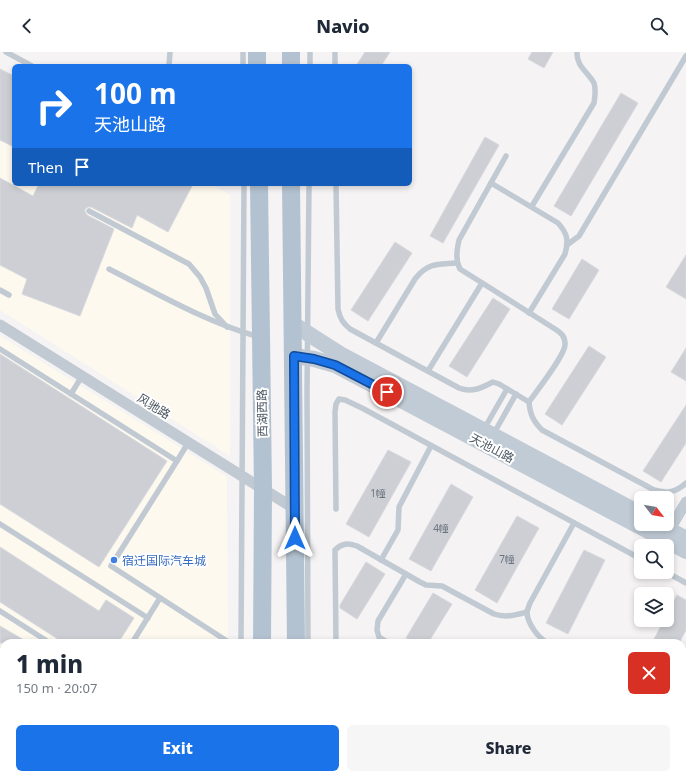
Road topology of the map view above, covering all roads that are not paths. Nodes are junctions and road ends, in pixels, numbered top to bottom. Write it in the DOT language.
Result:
graph roads {
  1 [pos="6,52"];
  2 [pos="170,52"];
  3 [pos="243,52"];
  4 [pos="257,52"];
  5 [pos="291,52"];
  6 [pos="310,52"];
  7 [pos="335,52"];
  8 [pos="577,52"];
  9 [pos="686,56"];
  10 [pos="28,64"];
  11 [pos="169,64"];
  12 [pos="243,64"];
  13 [pos="257,64"];
  14 [pos="291,64"];
  15 [pos="310,64"];
  16 [pos="335,64"];
  17 [pos="506,156"];
  18 [pos="491,183"];
  19 [pos="244,186"];
  20 [pos="259,186"];
  21 [pos="291,186"];
  22 [pos="309,186"];
  23 [pos="336,186"];
  24 [pos="532,206"];
  25 [pos="89,211"];
  26 [pos="568,244"];
  27 [pos="457,263"];
  28 [pos="109,269"];
  29 [pos="482,283"];
  30 [pos="0,290"];
  31 [pos="9,295"];
  32 [pos="529,313"];
  33 [pos="0,325"];
  34 [pos="226,327"];
  35 [pos="300,329"];
  36 [pos="252,335"];
  37 [pos="376,343"];
  38 [pos="0,349"];
  39 [pos="300,357"];
  40 [pos="428,371"];
  41 [pos="82,376"];
  42 [pos="507,389"];
  43 [pos="71,394"];
  44 [pos="516,394"];
  45 [pos="529,402"];
  46 [pos="485,438"];
  47 [pos="188,443"];
  48 [pos="431,446"];
  49 [pos="177,462"];
  50 [pos="243,476"];
  51 [pos="686,484"];
  52 [pos="263,489"];
  53 [pos="686,502"];
  54 [pos="295,509"];
  55 [pos="336,509"];
  56 [pos="634,511"];
  57 [pos="574,523"];
  58 [pos="0,524"];
  59 [pos="661,537"];
  60 [pos="686,538"];
  61 [pos="686,551"];
  62 [pos="634,555"];
  63 [pos="381,560"];
  64 [pos="406,574"];
  65 [pos="674,576"];
  66 [pos="686,583"];
  67 [pos="160,598"];
  68 [pos="0,611"];
  69 [pos="527,612"];
  70 [pos="148,618"];
  71 [pos="44,639"];
  72 [pos="135,639"];
  73 [pos="224,639"];
  74 [pos="242,639"];
  75 [pos="262,639"];
  76 [pos="296,639"];
  77 [pos="308,639"];
  78 [pos="336,639"];
  79 [pos="382,639"];
  80 [pos="542,639"];
  1 -- 10 [label="lane"];
  2 -- 11 [label="lane"];
  3 -- 12 [label="lane"];
  4 -- 13 [label="main road"];
  5 -- 14 [label="main road"];
  6 -- 15 [label="lane"];
  7 -- 16 [label="lane"];
  8 -- 24 [label="lane"];
  9 -- 26 [label="lane"];
  17 -- 18 [label="lane"];
  18 -- 24 [label="lane"];
  18 -- 27 [label="lane"];
  19 -- 36 [label="lane"];
  20 -- 36 [label="main road, 西湖西路"];
  21 -- 35 [label="main road"];
  22 -- 35 [label="lane"];
  23 -- 37 [label="lane"];
  24 -- 26 [label="lane"];
  25 -- 34 [label="lane"];
  26 -- 32 [label="lane"];
  27 -- 29 [label="lane"];
  27 -- 37 [label="lane"];
  28 -- 34 [label="lane"];
  29 -- 32 [label="lane"];
  29 -- 40 [label="lane"];
  30 -- 31 [label="lane"];
  32 -- 45 [label="lane"];
  33 -- 41 [label="street, 风驰路"];
  34 -- 36 [label="lane"];
  35 -- 39 [label="main road"];
  35 -- 46 [label="street, 天池山路"];
  36 -- 50 [label="lane"];
  36 -- 52 [label="main road, 西湖西路"];
  37 -- 40 [label="lane"];
  38 -- 43 [label="lane"];
  39 -- 46 [label="street, 天池山路"];
  39 -- 54 [label="main road"];
  39 -- 77 [label="lane"];
  40 -- 42 [label="lane"];
  41 -- 43 [label="lane"];
  41 -- 47 [label="street, 风驰路"];
  42 -- 44 [label="lane"];
  42 -- 46 [label="lane"];
  43 -- 49 [label="lane"];
  44 -- 45 [label="lane"];
  44 -- 46 [label="lane"];
  45 -- 51 [label="lane"];
  46 -- 56 [label="street, 天池山路"];
  46 -- 59 [label="street, 天池山路"];
  47 -- 49 [label="lane"];
  47 -- 50 [label="street, 风驰路"];
  48 -- 55 [label="lane"];
  48 -- 57 [label="lane"];
  48 -- 63 [label="lane"];
  49 -- 67 [label="lane"];
  50 -- 52 [label="street, 风驰路"];
  50 -- 74 [label="lane"];
  52 -- 54 [label="street, 风驰路"];
  52 -- 75 [label="main road, 西湖西路"];
  53 -- 59 [label="street"];
  54 -- 76 [label="main road"];
  57 -- 62 [label="lane"];
  57 -- 69 [label="lane"];
  58 -- 70 [label="lane"];
  59 -- 60 [label="street, 天池山路"];
  59 -- 61 [label="street, 天池山路"];
  63 -- 64 [label="lane"];
  63 -- 78 [label="lane"];
  64 -- 69 [label="lane"];
  64 -- 79 [label="lane"];
  65 -- 66 [label="lane"];
  67 -- 70 [label="lane"];
  67 -- 73 [label="lane"];
  68 -- 71 [label="lane"];
  69 -- 80 [label="lane"];
  70 -- 72 [label="lane"];
}
